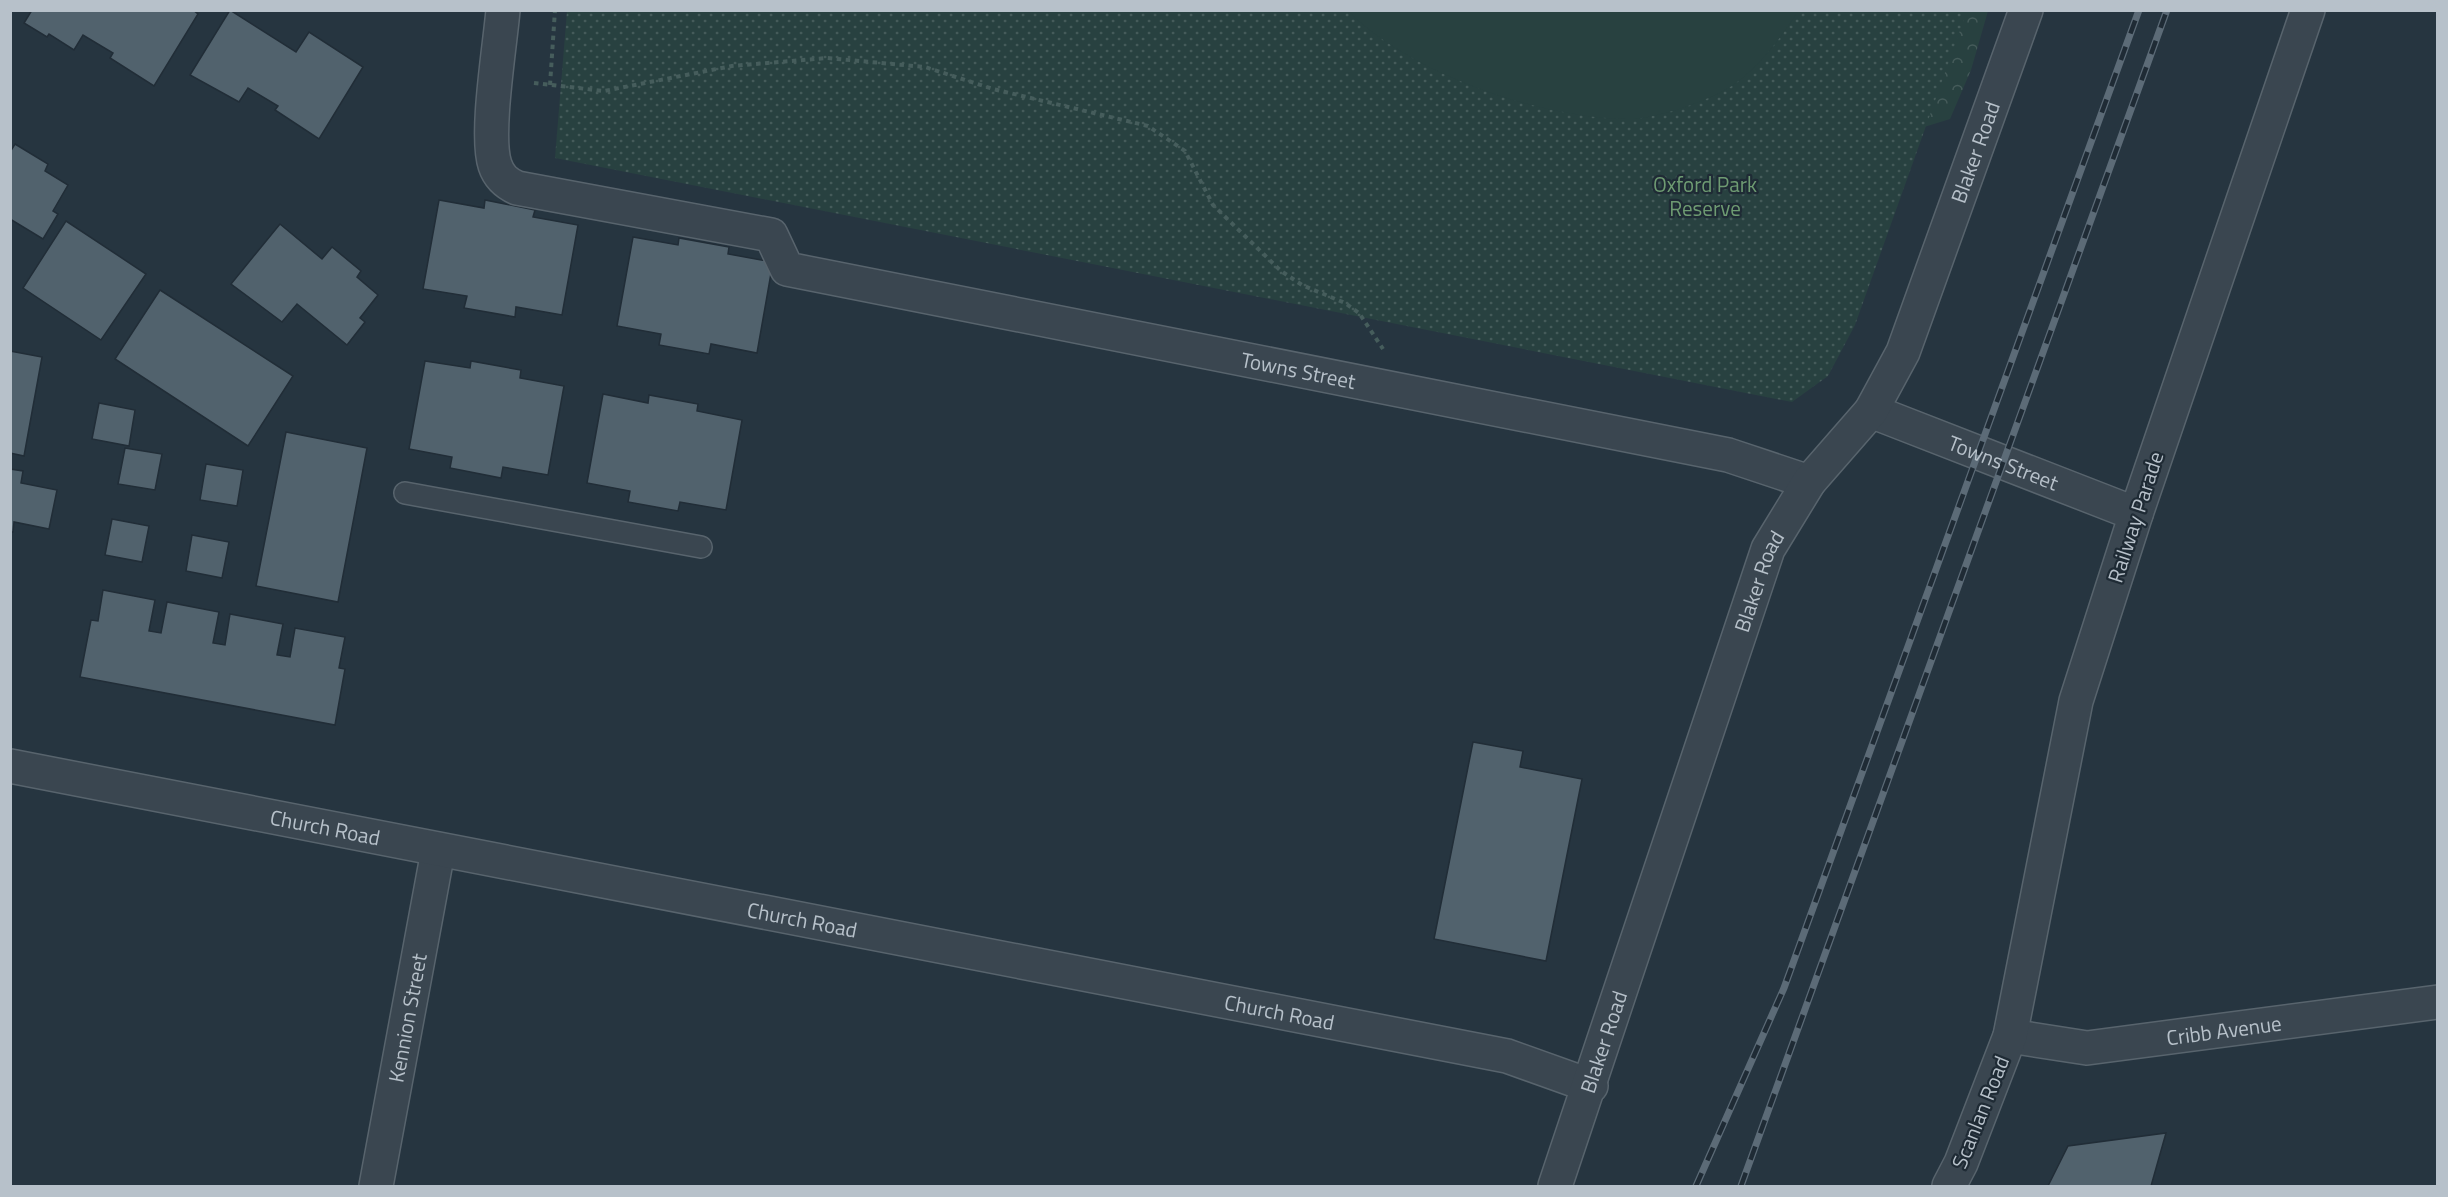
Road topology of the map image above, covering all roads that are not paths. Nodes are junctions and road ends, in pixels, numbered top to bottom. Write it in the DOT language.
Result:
graph roads {
  1 [pos="503,10"];
  2 [pos="2026,10"];
  3 [pos="2308,10"];
  4 [pos="1871,411"];
  5 [pos="1809,482"];
  6 [pos="405,493"];
  7 [pos="2136,514"];
  8 [pos="700,547"];
  9 [pos="10,766"];
  10 [pos="438,850"];
  11 [pos="2438,1002"];
  12 [pos="2010,1036"];
  13 [pos="1591,1086"];
  14 [pos="376,1186"];
  15 [pos="1556,1186"];
  16 [pos="1949,1186"];
  1 -- 5 [label="street, Towns Street"];
  2 -- 4 [label="street, Blaker Road"];
  3 -- 7 [label="street, Railway Parade"];
  4 -- 5 [label="street, Blaker Road"];
  4 -- 7 [label="street, Towns Street"];
  5 -- 13 [label="street, Blaker Road"];
  6 -- 8 [label="lane"];
  7 -- 12 [label="street, Railway Parade"];
  9 -- 10 [label="street, Church Road"];
  10 -- 13 [label="street, Church Road"];
  10 -- 14 [label="street, Kennion Street"];
  11 -- 12 [label="street, Cribb Avenue"];
  12 -- 16 [label="street, Scanlan Road"];
  13 -- 15 [label="street, Blaker Road"];
}
